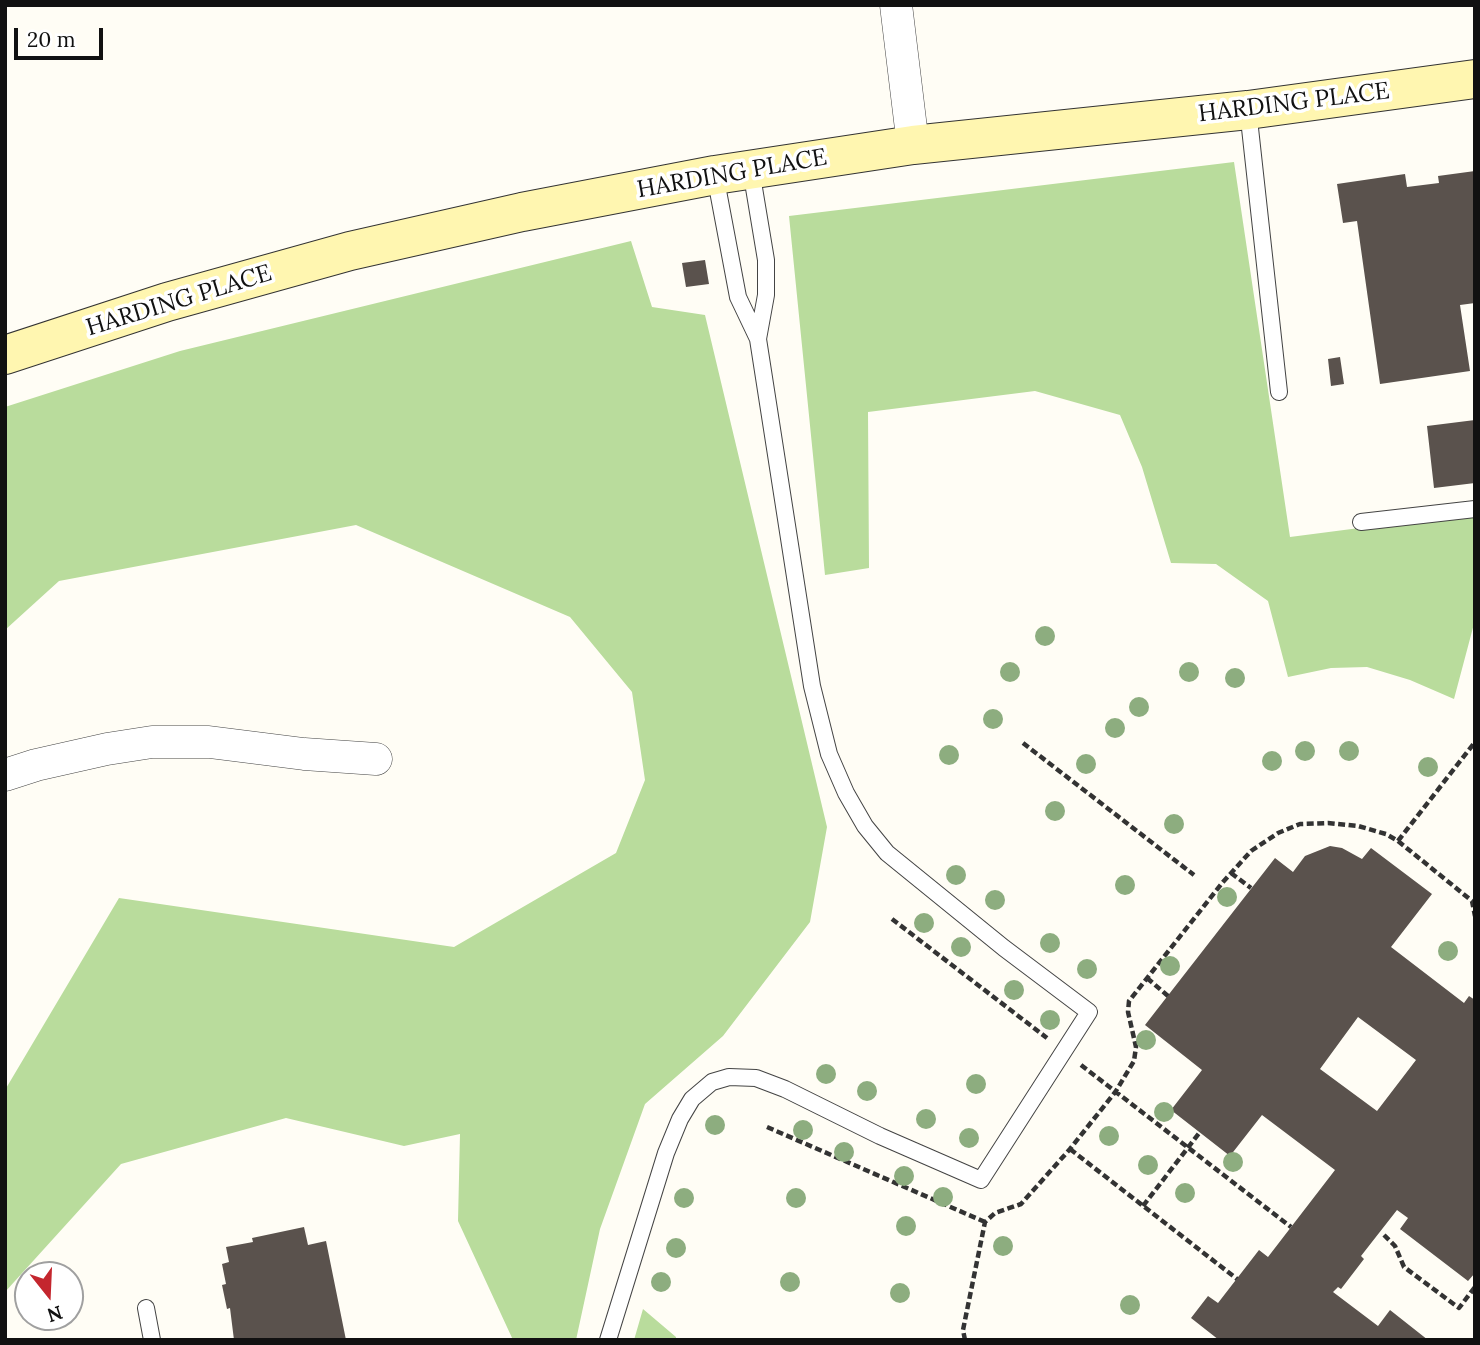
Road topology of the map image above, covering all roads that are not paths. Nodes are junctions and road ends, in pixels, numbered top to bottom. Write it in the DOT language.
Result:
graph roads {
  1 [pos="897,5"];
  2 [pos="1475,79"];
  3 [pos="1248,110"];
  4 [pos="913,145"];
  5 [pos="733,172"];
  6 [pos="758,339"];
  7 [pos="5,355"];
  8 [pos="1279,392"];
  9 [pos="1475,509"];
  10 [pos="1360,522"];
  11 [pos="376,759"];
  12 [pos="5,775"];
  13 [pos="146,1308"];
  14 [pos="152,1340"];
  15 [pos="608,1340"];
  1 -- 4 [label="street"];
  2 -- 3 [label="main road, HARDING PLACE"];
  3 -- 4 [label="main road, HARDING PLACE"];
  3 -- 8 [label="lane"];
  4 -- 5 [label="main road, HARDING PLACE"];
  5 -- 6 [label="lane"];
  5 -- 6 [label="lane"];
  5 -- 7 [label="main road, HARDING PLACE"];
  6 -- 15 [label="lane"];
  9 -- 10 [label="lane"];
  11 -- 12 [label="street"];
  13 -- 14 [label="lane"];
}
